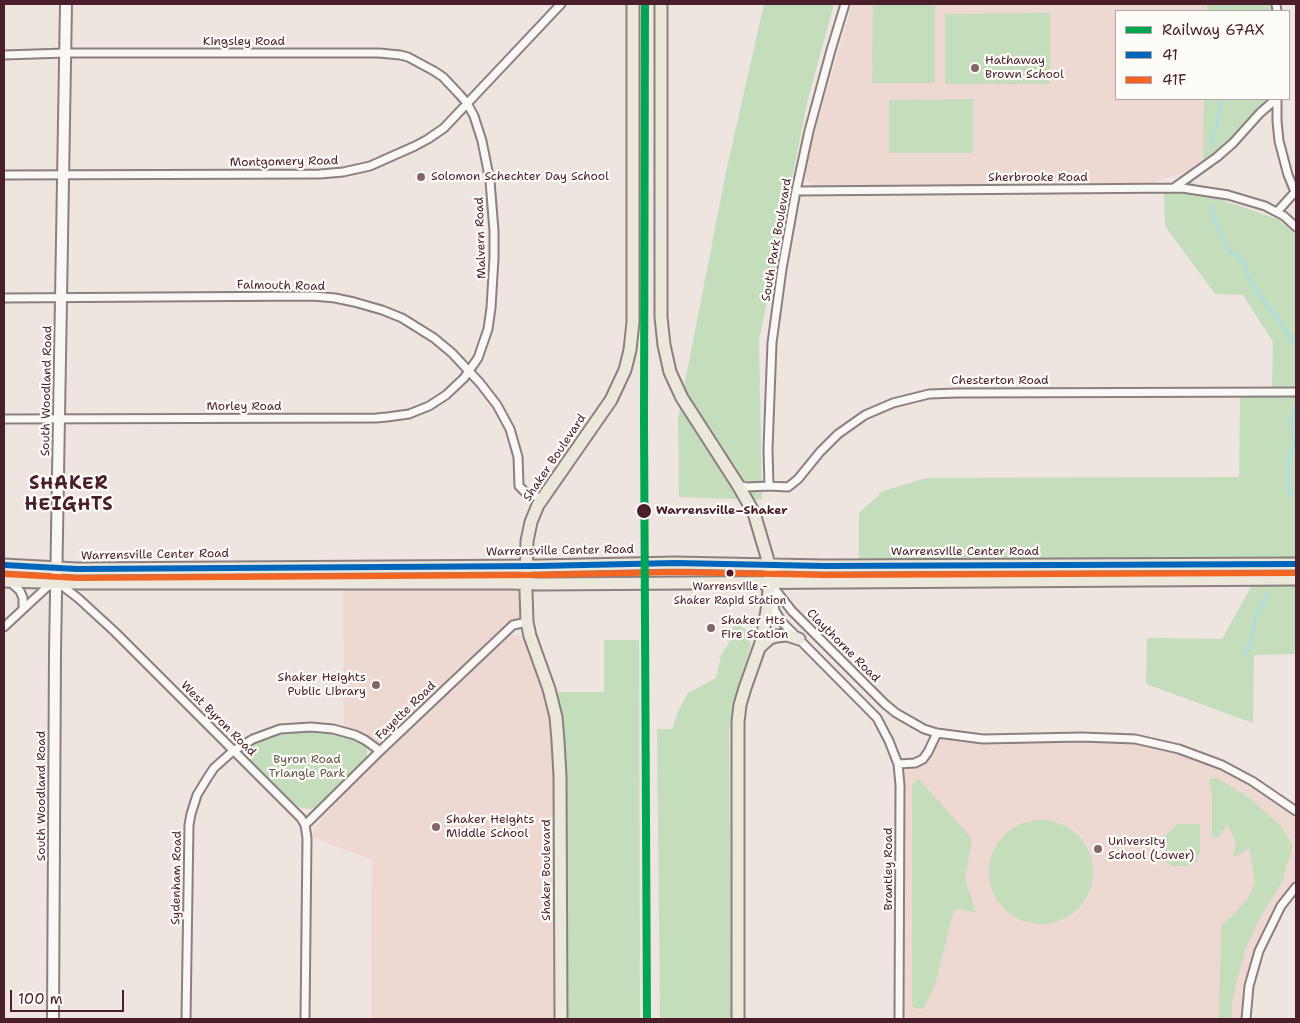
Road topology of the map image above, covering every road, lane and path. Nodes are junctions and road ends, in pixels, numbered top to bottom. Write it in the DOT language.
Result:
graph roads {
  1 [pos="66,4"];
  2 [pos="561,4"];
  3 [pos="633,4"];
  4 [pos="661,4"];
  5 [pos="845,4"];
  6 [pos="66,53"];
  7 [pos="4,55"];
  8 [pos="1275,100"];
  9 [pos="1276,100"];
  10 [pos="467,103"];
  11 [pos="63,175"];
  12 [pos="4,176"];
  13 [pos="1173,188"];
  14 [pos="796,191"];
  15 [pos="1295,193"];
  16 [pos="1277,212"];
  17 [pos="1296,227"];
  18 [pos="61,297"];
  19 [pos="4,298"];
  20 [pos="470,371"];
  21 [pos="1296,392"];
  22 [pos="59,418"];
  23 [pos="4,419"];
  24 [pos="738,485"];
  25 [pos="769,486"];
  26 [pos="542,499"];
  27 [pos="1296,564"];
  28 [pos="4,565"];
  29 [pos="526,566"];
  30 [pos="769,566"];
  31 [pos="57,569"];
  32 [pos="1296,579"];
  33 [pos="6,581"];
  34 [pos="57,582"];
  35 [pos="770,582"];
  36 [pos="526,584"];
  37 [pos="23,608"];
  38 [pos="526,622"];
  39 [pos="4,627"];
  40 [pos="799,639"];
  41 [pos="760,647"];
  42 [pos="936,733"];
  43 [pos="233,751"];
  44 [pos="380,751"];
  45 [pos="898,764"];
  46 [pos="1296,811"];
  47 [pos="305,825"];
  48 [pos="1296,887"];
  49 [pos="53,1019"];
  50 [pos="186,1019"];
  51 [pos="306,1019"];
  52 [pos="561,1019"];
  53 [pos="738,1019"];
  54 [pos="899,1019"];
  55 [pos="1246,1019"];
  1 -- 6 [label="street, South Woodland Road"];
  2 -- 10 [label="street, Montgomery Road"];
  3 -- 26 [label="main road, Shaker Boulevard"];
  4 -- 24 [label="main road"];
  5 -- 14 [label="street, South Park Boulevard"];
  6 -- 7 [label="street, Kingsley Road"];
  6 -- 10 [label="street, Kingsley Road"];
  6 -- 11 [label="street, South Woodland Road"];
  8 -- 13 [label="street"];
  9 -- 15 [label="street"];
  10 -- 11 [label="street, Montgomery Road"];
  10 -- 20 [label="street, Malvern Road"];
  11 -- 12 [label="street, Montgomery Road"];
  11 -- 18 [label="street, South Woodland Road"];
  13 -- 14 [label="street, Sherbrooke Road"];
  13 -- 16 [label="street, Sherbrooke Road"];
  14 -- 25 [label="street, South Park Boulevard"];
  15 -- 16 [label="street"];
  16 -- 17 [label="street, Sherbrooke Road"];
  18 -- 19 [label="street, Falmouth Road"];
  18 -- 20 [label="street, Falmouth Road"];
  18 -- 22 [label="street, South Woodland Road"];
  20 -- 22 [label="street, Morley Road"];
  20 -- 26 [label="street, Falmouth Road"];
  21 -- 25 [label="street, Chesterton Road"];
  22 -- 23 [label="street, Morley Road"];
  22 -- 31 [label="street, South Woodland Road"];
  24 -- 25 [label="street, Chesterton Road"];
  24 -- 30 [label="main road"];
  26 -- 29 [label="main road, Shaker Boulevard"];
  27 -- 30 [label="main road, Warrensville Center Road"];
  28 -- 31 [label="main road, Warrensville Center Road"];
  29 -- 30 [label="main road, Warrensville Center Road"];
  29 -- 31 [label="main road, Warrensville Center Road"];
  29 -- 36 [label="main road, Shaker Boulevard"];
  30 -- 35 [label="main road"];
  31 -- 34 [label="street, South Woodland Road"];
  32 -- 35 [label="main road"];
  33 -- 34 [label="main road"];
  33 -- 37 [label="street"];
  34 -- 36 [label="main road"];
  34 -- 37 [label="street"];
  34 -- 43 [label="street, West Byron Road"];
  34 -- 49 [label="street, South Woodland Road"];
  35 -- 36 [label="main road"];
  35 -- 40 [label="street"];
  35 -- 41 [label="main road"];
  35 -- 42 [label="street, Claythorne Road"];
  36 -- 38 [label="main road, Shaker Boulevard"];
  37 -- 39 [label="street"];
  38 -- 44 [label="street, Fayette Road"];
  38 -- 52 [label="main road, Shaker Boulevard"];
  40 -- 41 [label="main road"];
  40 -- 45 [label="street, Brantley Road"];
  41 -- 53 [label="main road"];
  42 -- 45 [label="street"];
  42 -- 46 [label="street, Claythorne Road"];
  43 -- 44 [label="street, Sydenham Road"];
  43 -- 47 [label="street, West Byron Road"];
  43 -- 50 [label="street, Sydenham Road"];
  44 -- 47 [label="street, Fayette Road"];
  45 -- 54 [label="street, Brantley Road"];
  47 -- 51 [label="street"];
  48 -- 55 [label="street"];
}
